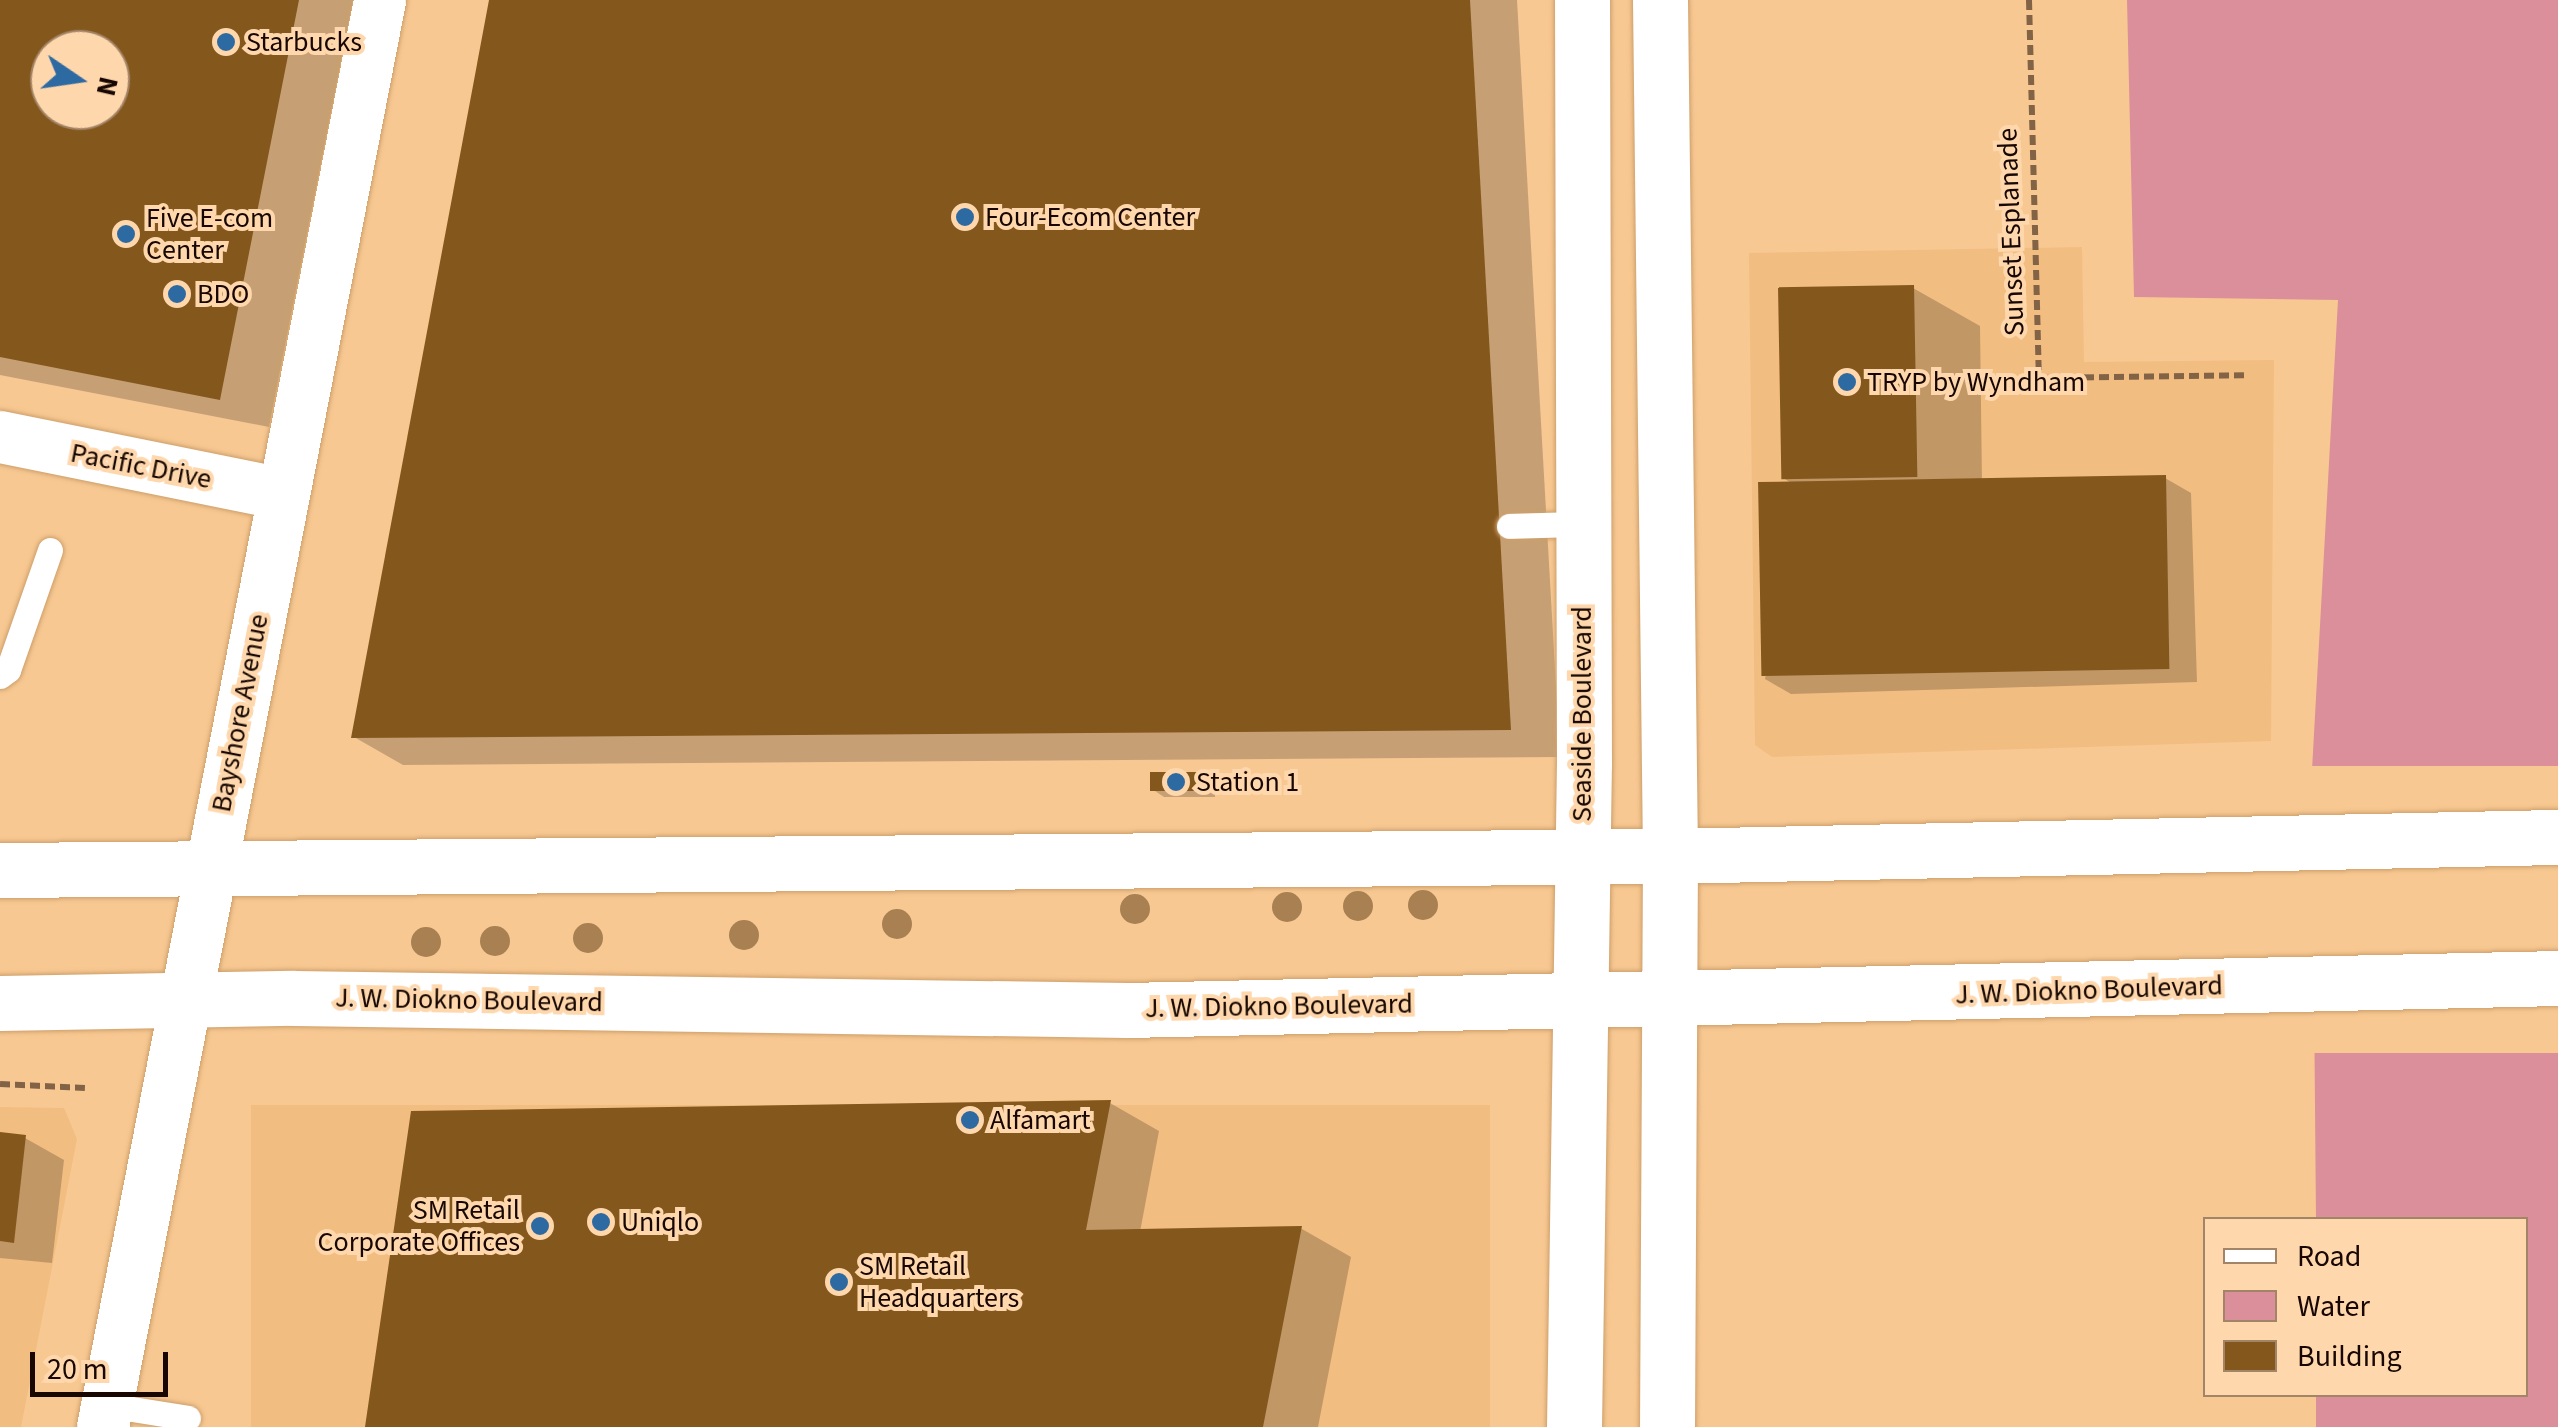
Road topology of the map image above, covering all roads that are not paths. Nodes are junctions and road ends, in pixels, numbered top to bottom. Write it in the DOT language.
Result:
graph roads {
  1 [pos="380,0"];
  2 [pos="1582,0"];
  3 [pos="1660,0"];
  4 [pos="0,437"];
  5 [pos="282,494"];
  6 [pos="1582,524"];
  7 [pos="1510,526"];
  8 [pos="50,550"];
  9 [pos="0,676"];
  10 [pos="2558,837"];
  11 [pos="1670,856"];
  12 [pos="1581,857"];
  13 [pos="210,868"];
  14 [pos="0,870"];
  15 [pos="2558,978"];
  16 [pos="185,999"];
  17 [pos="1581,1000"];
  18 [pos="1669,1000"];
  19 [pos="0,1003"];
  20 [pos="106,1416"];
  21 [pos="188,1418"];
  22 [pos="1574,1427"];
  23 [pos="1666,1427"];
  1 -- 5 [label="street, Bayshore Avenue"];
  2 -- 6 [label="street, Seaside Boulevard"];
  3 -- 11 [label="street"];
  4 -- 5 [label="street, Pacific Drive"];
  5 -- 13 [label="street, Bayshore Avenue"];
  6 -- 7 [label="lane"];
  6 -- 12 [label="street, Seaside Boulevard"];
  8 -- 9 [label="lane"];
  10 -- 11 [label="street"];
  11 -- 12 [label="street"];
  11 -- 18 [label="street"];
  12 -- 13 [label="street"];
  12 -- 17 [label="street, Seaside Boulevard"];
  13 -- 14 [label="street"];
  13 -- 16 [label="street, Bayshore Avenue"];
  15 -- 18 [label="street, J. W. Diokno Boulevard"];
  16 -- 17 [label="street, J. W. Diokno Boulevard"];
  16 -- 19 [label="street, J. W. Diokno Boulevard"];
  16 -- 20 [label="street, Bayshore Avenue"];
  17 -- 18 [label="street, J. W. Diokno Boulevard"];
  17 -- 22 [label="street, Seaside Boulevard"];
  18 -- 23 [label="street"];
  20 -- 21 [label="lane"];
}
